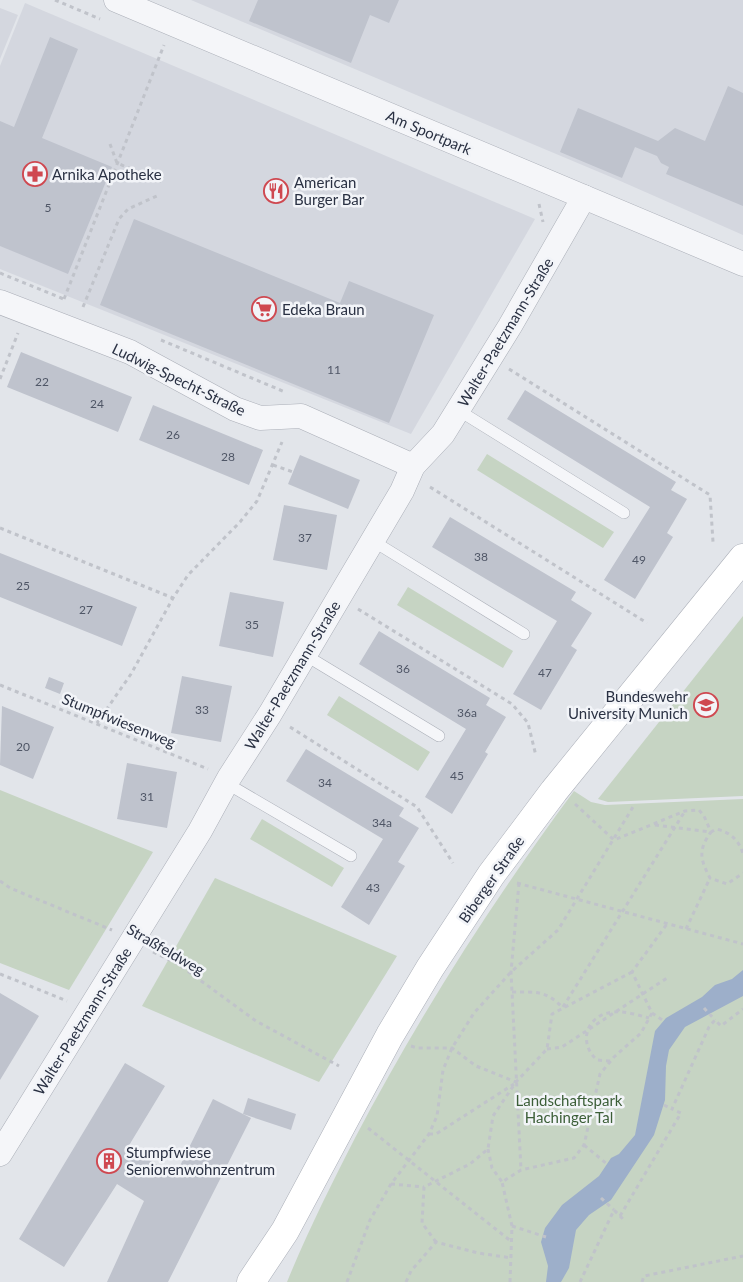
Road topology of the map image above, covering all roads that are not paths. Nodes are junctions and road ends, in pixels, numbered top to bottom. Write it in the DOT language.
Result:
graph roads {
  1 [pos="116,0"];
  2 [pos="584,197"];
  3 [pos="743,264"];
  4 [pos="0,302"];
  5 [pos="458,410"];
  6 [pos="412,470"];
  7 [pos="624,513"];
  8 [pos="373,540"];
  9 [pos="743,558"];
  10 [pos="524,634"];
  11 [pos="305,655"];
  12 [pos="439,736"];
  13 [pos="228,781"];
  14 [pos="351,856"];
  15 [pos="0,1154"];
  16 [pos="285,1231"];
  17 [pos="250,1282"];
  18 [pos="269,1282"];
  1 -- 2 [label="street, Am Sportpark"];
  2 -- 3 [label="street, Am Sportpark"];
  2 -- 5 [label="street, Walter-Paetzmann-Straße"];
  4 -- 6 [label="street, Ludwig-Specht-Straße"];
  5 -- 6 [label="street, Walter-Paetzmann-Straße"];
  5 -- 7 [label="lane"];
  6 -- 8 [label="street, Walter-Paetzmann-Straße"];
  8 -- 10 [label="lane"];
  8 -- 11 [label="street, Walter-Paetzmann-Straße"];
  9 -- 16 [label="main road, Biberger Straße"];
  11 -- 12 [label="lane"];
  11 -- 13 [label="street, Walter-Paetzmann-Straße"];
  13 -- 14 [label="lane"];
  13 -- 15 [label="street, Walter-Paetzmann-Straße"];
  16 -- 17 [label="main road, Biberger Straße"];
  16 -- 18 [label="main road, Biberger Straße"];
}
